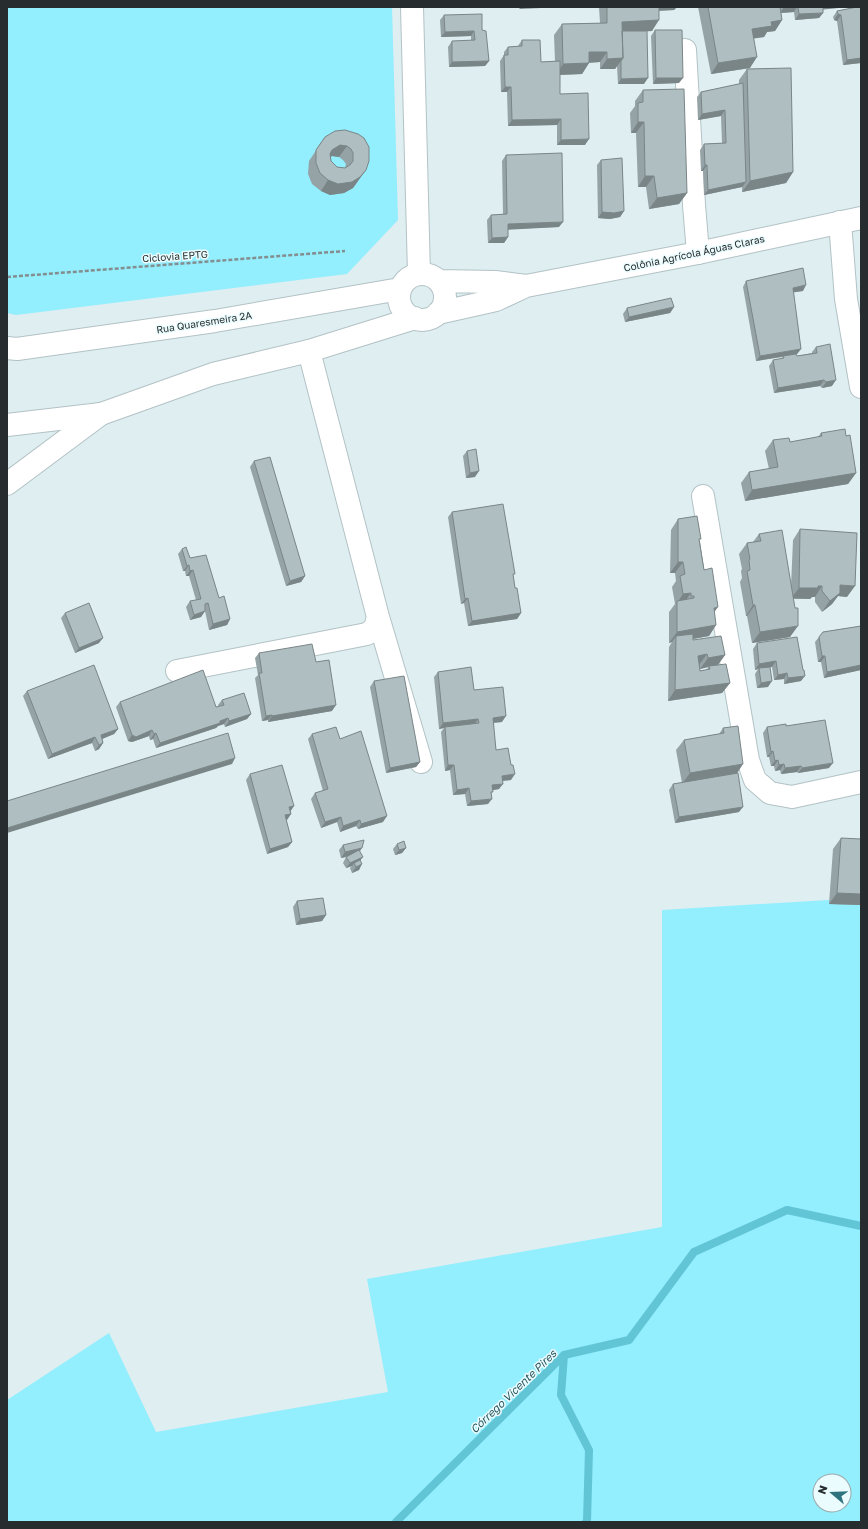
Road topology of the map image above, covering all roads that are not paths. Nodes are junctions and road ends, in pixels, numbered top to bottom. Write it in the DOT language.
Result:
graph roads {
  1 [pos="412,7"];
  2 [pos="685,50"];
  3 [pos="861,218"];
  4 [pos="840,222"];
  5 [pos="698,253"];
  6 [pos="419,274"];
  7 [pos="439,282"];
  8 [pos="526,286"];
  9 [pos="400,289"];
  10 [pos="438,313"];
  11 [pos="415,318"];
  12 [pos="309,351"];
  13 [pos="10,353"];
  14 [pos="861,387"];
  15 [pos="101,414"];
  16 [pos="10,422"];
  17 [pos="7,484"];
  18 [pos="703,496"];
  19 [pos="378,617"];
  20 [pos="177,671"];
  21 [pos="421,762"];
  22 [pos="861,782"];
  1 -- 6 [label="main road"];
  2 -- 5 [label="main road"];
  3 -- 4 [label="main road, Colônia Agrícola Águas Claras"];
  4 -- 5 [label="main road, Colônia Agrícola Águas Claras"];
  4 -- 14 [label="main road"];
  5 -- 8 [label="main road, Colônia Agrícola Águas Claras"];
  6 -- 7 [label="main road"];
  6 -- 9 [label="main road"];
  7 -- 8 [label="main road, Colônia Agrícola Águas Claras"];
  7 -- 10 [label="main road"];
  8 -- 10 [label="main road, Colônia Agrícola Águas Claras"];
  9 -- 11 [label="main road"];
  9 -- 13 [label="main road, Rua Quaresmeira 2A"];
  10 -- 11 [label="main road"];
  11 -- 12 [label="main road"];
  12 -- 15 [label="main road"];
  12 -- 19 [label="main road"];
  15 -- 16 [label="main road"];
  15 -- 17 [label="main road"];
  18 -- 22 [label="main road"];
  19 -- 20 [label="main road"];
  19 -- 21 [label="main road"];
}
